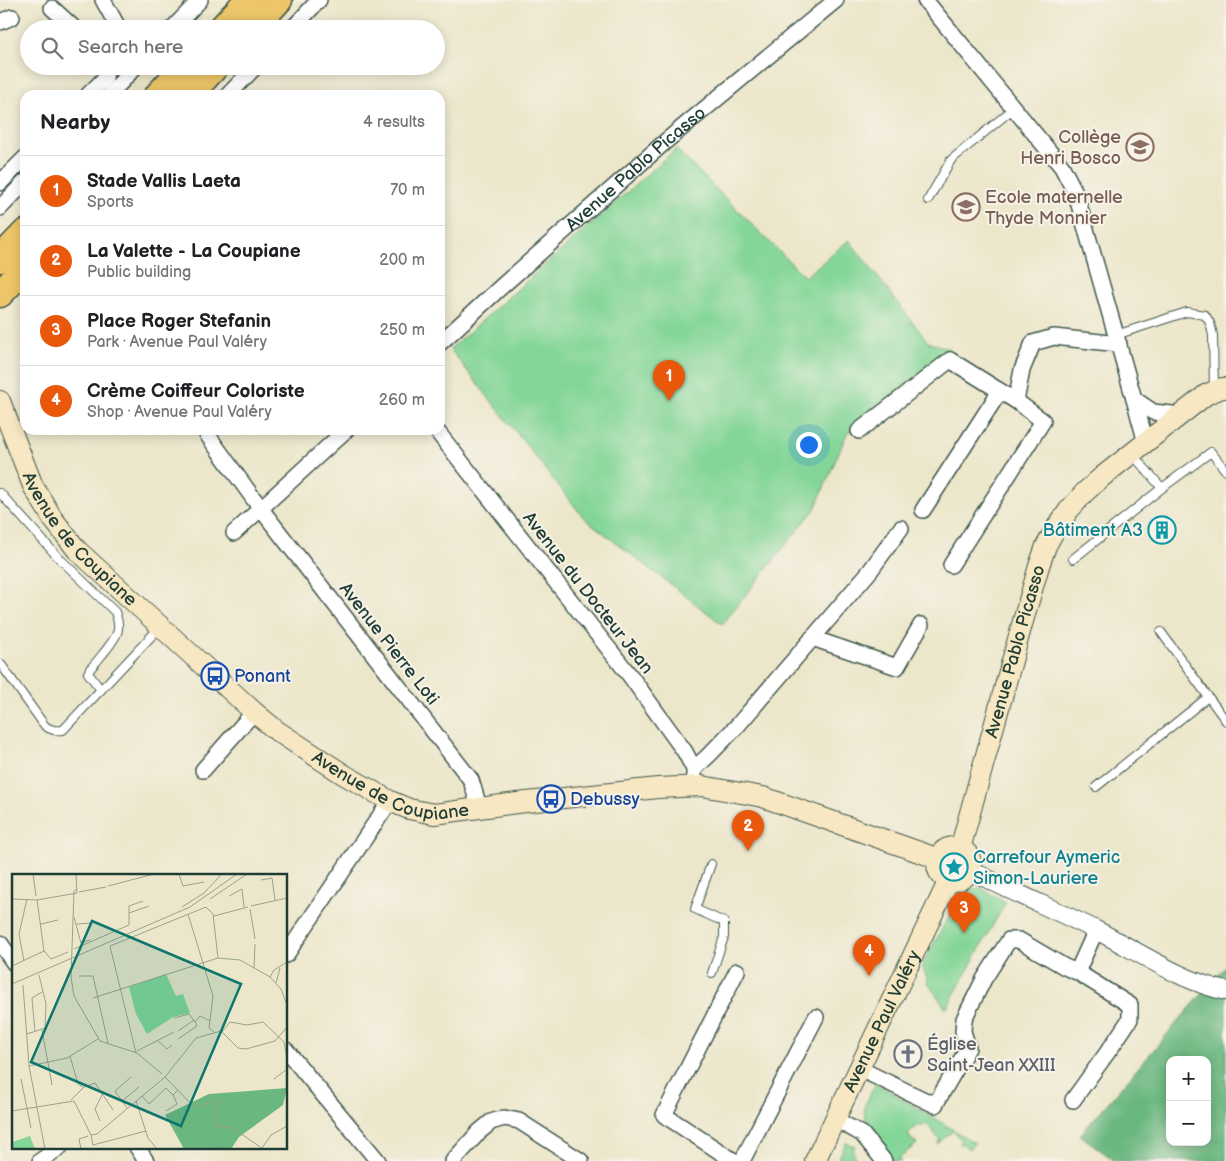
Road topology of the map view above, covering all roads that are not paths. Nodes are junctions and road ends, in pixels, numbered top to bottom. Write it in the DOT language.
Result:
graph roads {
  1 [pos="103,0"];
  2 [pos="200,0"];
  3 [pos="248,0"];
  4 [pos="279,0"];
  5 [pos="319,0"];
  6 [pos="836,0"];
  7 [pos="925,0"];
  8 [pos="52,8"];
  9 [pos="65,20"];
  10 [pos="114,20"];
  11 [pos="181,20"];
  12 [pos="229,20"];
  13 [pos="260,20"];
  14 [pos="300,20"];
  15 [pos="106,75"];
  16 [pos="128,75"];
  17 [pos="177,75"];
  18 [pos="208,75"];
  19 [pos="247,75"];
  20 [pos="93,90"];
  21 [pos="114,90"];
  22 [pos="163,90"];
  23 [pos="194,90"];
  24 [pos="233,90"];
  25 [pos="1014,108"];
  26 [pos="20,163"];
  27 [pos="0,183"];
  28 [pos="20,187"];
  29 [pos="928,200"];
  30 [pos="0,208"];
  31 [pos="20,238"];
  32 [pos="0,259"];
  33 [pos="20,273"];
  34 [pos="0,294"];
  35 [pos="445,338"];
  36 [pos="1118,340"];
  37 [pos="1220,389"];
  38 [pos="1000,391"];
  39 [pos="1134,399"];
  40 [pos="0,401"];
  41 [pos="1016,401"];
  42 [pos="1181,415"];
  43 [pos="859,431"];
  44 [pos="208,435"];
  45 [pos="341,435"];
  46 [pos="440,435"];
  47 [pos="1139,448"];
  48 [pos="1226,471"];
  49 [pos="1162,488"];
  50 [pos="0,493"];
  51 [pos="261,509"];
  52 [pos="923,510"];
  53 [pos="902,528"];
  54 [pos="234,533"];
  55 [pos="1073,559"];
  56 [pos="951,565"];
  57 [pos="921,625"];
  58 [pos="161,626"];
  59 [pos="1161,632"];
  60 [pos="812,638"];
  61 [pos="0,663"];
  62 [pos="101,690"];
  63 [pos="1208,697"];
  64 [pos="254,712"];
  65 [pos="1226,721"];
  66 [pos="202,770"];
  67 [pos="694,777"];
  68 [pos="1096,787"];
  69 [pos="390,801"];
  70 [pos="478,808"];
  71 [pos="960,849"];
  72 [pos="938,859"];
  73 [pos="711,864"];
  74 [pos="970,870"];
  75 [pos="949,880"];
  76 [pos="1096,930"];
  77 [pos="0,943"];
  78 [pos="288,952"];
  79 [pos="12,960"];
  80 [pos="736,971"];
  81 [pos="1077,972"];
  82 [pos="712,973"];
  83 [pos="1226,991"];
  84 [pos="816,1017"];
  85 [pos="288,1052"];
  86 [pos="860,1069"];
  87 [pos="1073,1100"];
  88 [pos="835,1119"];
  89 [pos="59,1148"];
  90 [pos="138,1148"];
  91 [pos="40,1161"];
  92 [pos="146,1161"];
  93 [pos="378,1161"];
  94 [pos="453,1161"];
  95 [pos="581,1161"];
  96 [pos="734,1161"];
  97 [pos="742,1161"];
  98 [pos="815,1161"];
  99 [pos="884,1161"];
  1 -- 10 [label="street"];
  2 -- 11 [label="street"];
  3 -- 12 [label="highway"];
  4 -- 13 [label="highway"];
  5 -- 14 [label="street"];
  6 -- 35 [label="street, Avenue Pablo Picasso"];
  7 -- 25 [label="street"];
  8 -- 9 [label="street"];
  15 -- 20 [label="street"];
  16 -- 21 [label="street"];
  17 -- 22 [label="highway"];
  18 -- 23 [label="highway"];
  19 -- 24 [label="street"];
  25 -- 29 [label="lane"];
  25 -- 36 [label="street"];
  26 -- 27 [label="street"];
  28 -- 30 [label="street"];
  31 -- 32 [label="highway"];
  33 -- 34 [label="highway"];
  36 -- 37 [label="lane"];
  36 -- 39 [label="street"];
  36 -- 41 [label="street"];
  37 -- 42 [label="main road, Avenue Pablo Picasso"];
  38 -- 41 [label="street"];
  38 -- 43 [label="street"];
  38 -- 52 [label="street"];
  39 -- 42 [label="street"];
  39 -- 47 [label="street"];
  40 -- 58 [label="main road, Avenue de Coupiane"];
  41 -- 56 [label="street"];
  42 -- 47 [label="main road, Avenue Pablo Picasso"];
  44 -- 51 [label="street, Avenue Pierre Loti"];
  45 -- 51 [label="street"];
  46 -- 67 [label="street, Avenue du Docteur Jean"];
  47 -- 49 [label="lane"];
  47 -- 71 [label="main road, Avenue Pablo Picasso"];
  48 -- 49 [label="lane"];
  49 -- 55 [label="lane"];
  50 -- 62 [label="lane"];
  51 -- 54 [label="street"];
  51 -- 70 [label="street, Avenue Pierre Loti"];
  53 -- 60 [label="street"];
  57 -- 60 [label="street"];
  58 -- 62 [label="lane"];
  58 -- 64 [label="main road, Avenue de Coupiane"];
  59 -- 63 [label="lane"];
  60 -- 67 [label="street"];
  61 -- 62 [label="lane"];
  63 -- 65 [label="lane"];
  63 -- 68 [label="lane"];
  64 -- 66 [label="street"];
  64 -- 69 [label="main road, Avenue de Coupiane"];
  67 -- 70 [label="main road, Avenue de Coupiane"];
  67 -- 72 [label="main road, Avenue de Coupiane"];
  69 -- 70 [label="main road, Avenue de Coupiane"];
  69 -- 78 [label="street"];
  71 -- 72 [label="main road"];
  71 -- 74 [label="main road"];
  72 -- 75 [label="main road"];
  73 -- 82 [label="lane"];
  74 -- 75 [label="main road"];
  74 -- 76 [label="street"];
  75 -- 86 [label="main road, Avenue Paul Valéry"];
  76 -- 81 [label="street"];
  76 -- 83 [label="street"];
  77 -- 79 [label="street"];
  80 -- 96 [label="street"];
  81 -- 86 [label="street"];
  81 -- 87 [label="street"];
  84 -- 97 [label="street"];
  85 -- 93 [label="street"];
  86 -- 88 [label="main road, Avenue Paul Valéry"];
  88 -- 98 [label="main road, Avenue Paul Valéry"];
  88 -- 99 [label="street"];
  89 -- 91 [label="street"];
  90 -- 92 [label="street"];
  94 -- 95 [label="street"];
}
